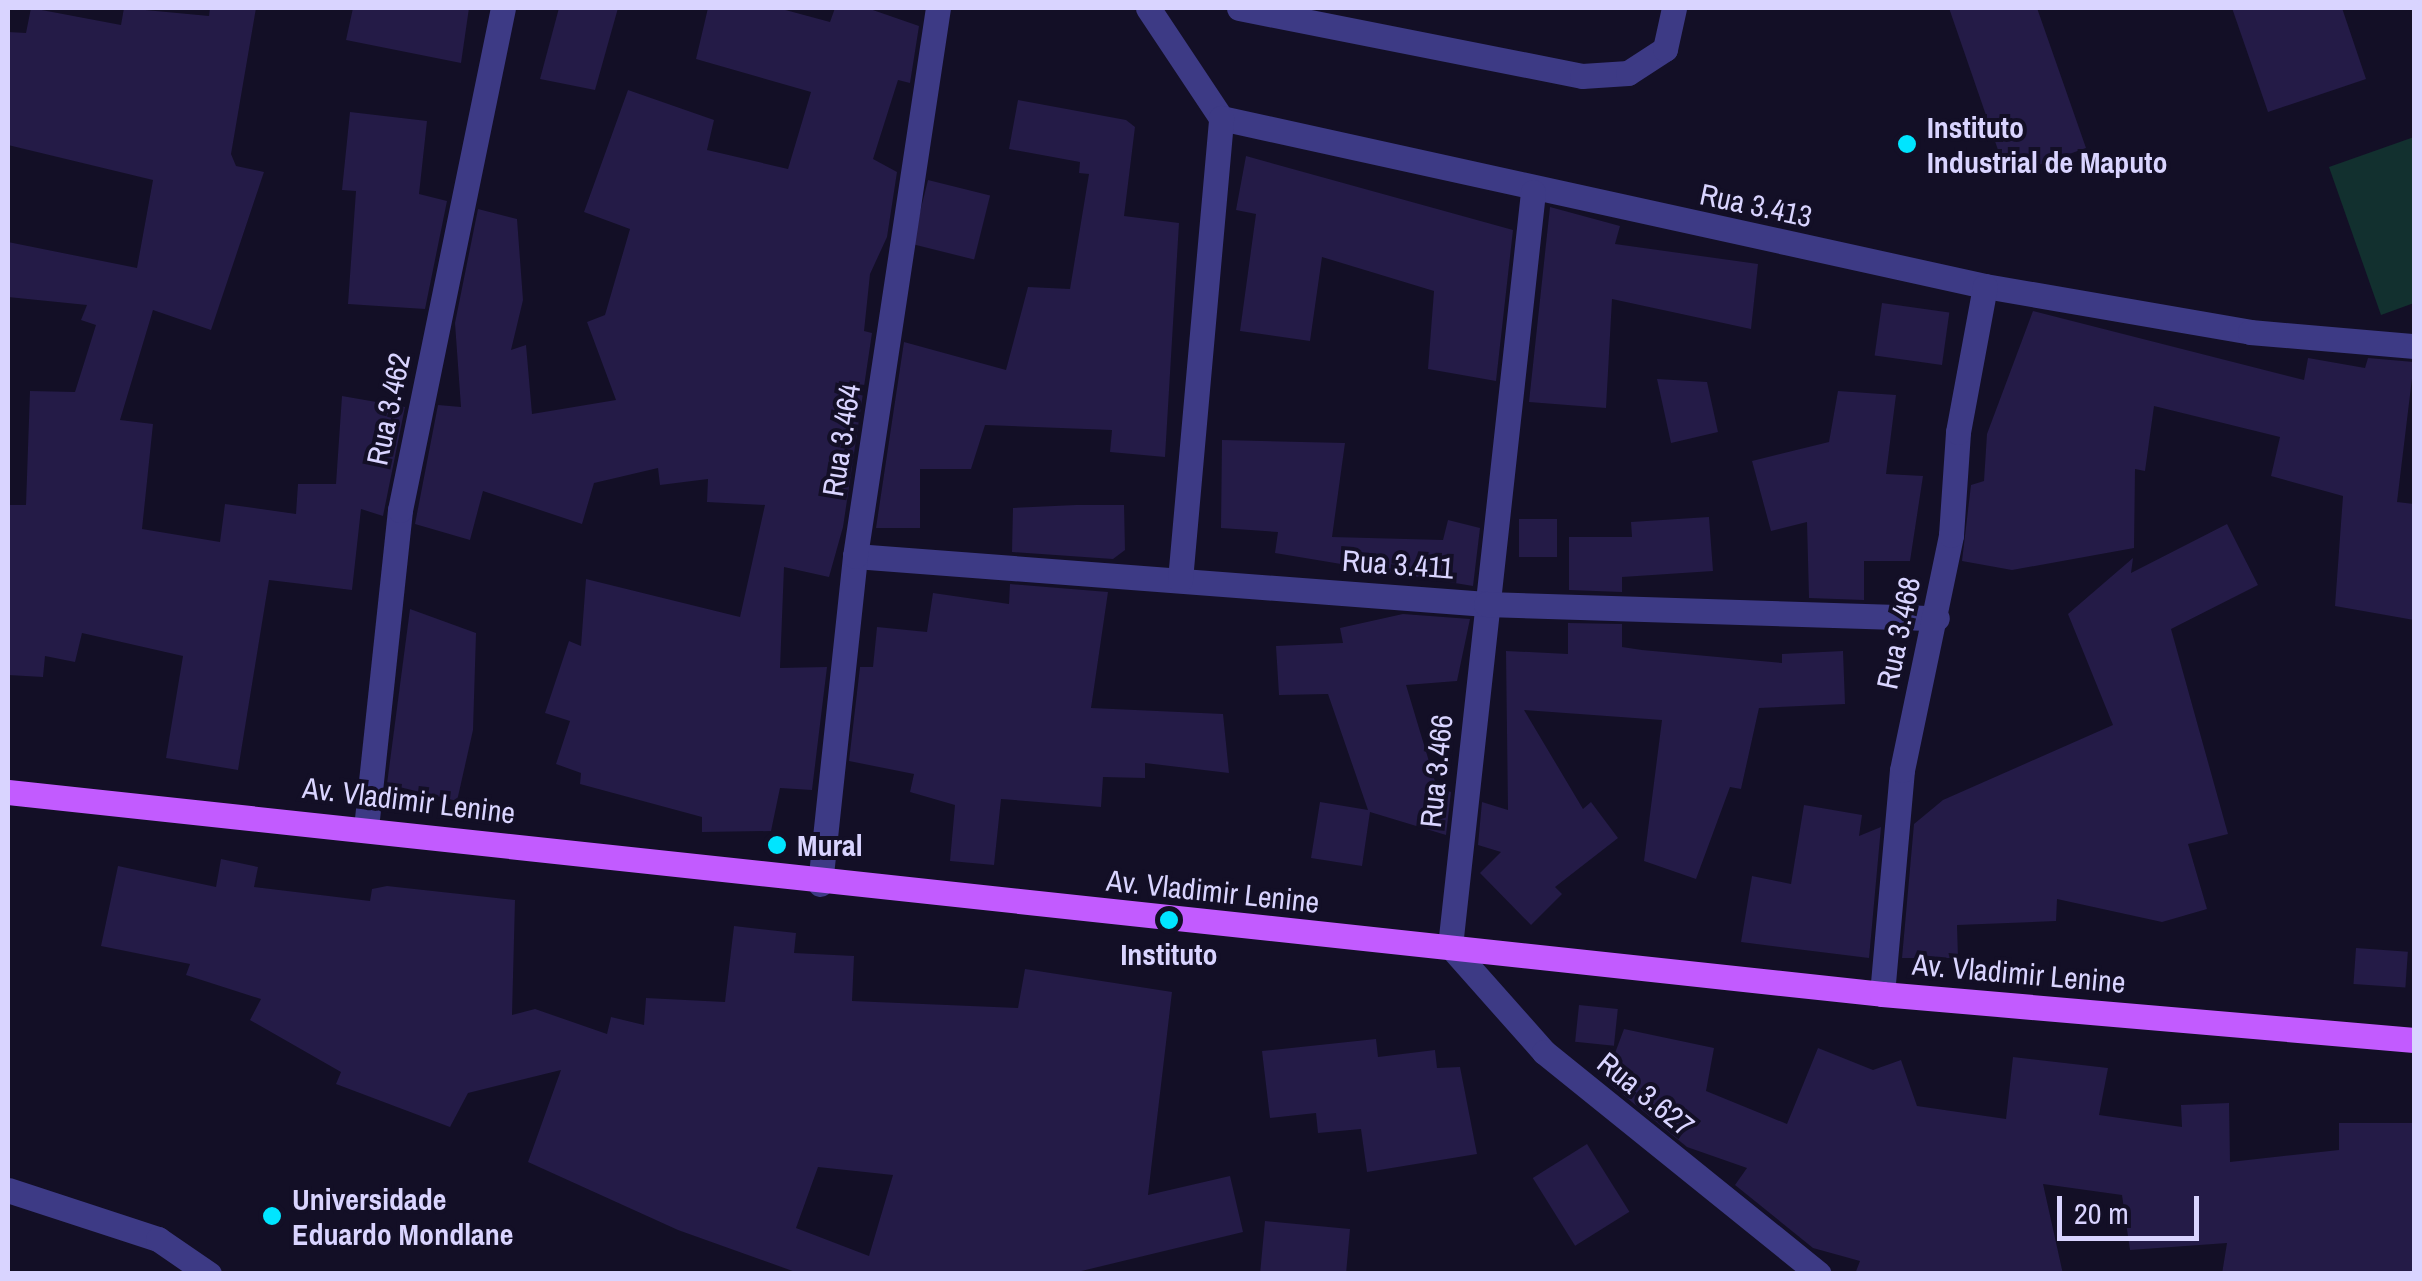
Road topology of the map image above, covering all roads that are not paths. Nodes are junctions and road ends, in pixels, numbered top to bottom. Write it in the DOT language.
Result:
graph roads {
  1 [pos="502,8"];
  2 [pos="938,8"];
  3 [pos="1148,8"];
  4 [pos="1239,8"];
  5 [pos="1674,8"];
  6 [pos="1220,118"];
  7 [pos="1533,192"];
  8 [pos="1985,286"];
  9 [pos="2414,346"];
  10 [pos="855,556"];
  11 [pos="1180,580"];
  12 [pos="1486,604"];
  13 [pos="1937,618"];
  14 [pos="8,792"];
  15 [pos="366,828"];
  16 [pos="820,884"];
  17 [pos="1450,946"];
  18 [pos="1882,994"];
  19 [pos="2414,1040"];
  20 [pos="8,1190"];
  21 [pos="208,1274"];
  22 [pos="1819,1274"];
  1 -- 15 [label="street, Rua 3.462"];
  2 -- 10 [label="street, Rua 3.464"];
  3 -- 6 [label="street"];
  4 -- 5 [label="street"];
  6 -- 7 [label="street, Rua 3.413"];
  6 -- 11 [label="street"];
  7 -- 8 [label="street, Rua 3.413"];
  7 -- 12 [label="street, Rua 3.466"];
  8 -- 9 [label="street, Rua 3.413"];
  8 -- 13 [label="street, Rua 3.468"];
  10 -- 11 [label="street, Rua 3.411"];
  10 -- 16 [label="street, Rua 3.464"];
  11 -- 12 [label="street, Rua 3.411"];
  12 -- 13 [label="street, Rua 3.411"];
  12 -- 17 [label="street, Rua 3.466"];
  13 -- 18 [label="street, Rua 3.468"];
  14 -- 15 [label="main road, Av. Vladimir Lenine"];
  15 -- 16 [label="main road, Av. Vladimir Lenine"];
  16 -- 17 [label="main road, Av. Vladimir Lenine"];
  17 -- 18 [label="main road, Av. Vladimir Lenine"];
  17 -- 22 [label="street, Rua 3.627"];
  18 -- 19 [label="main road, Av. Vladimir Lenine"];
  20 -- 21 [label="street"];
}
